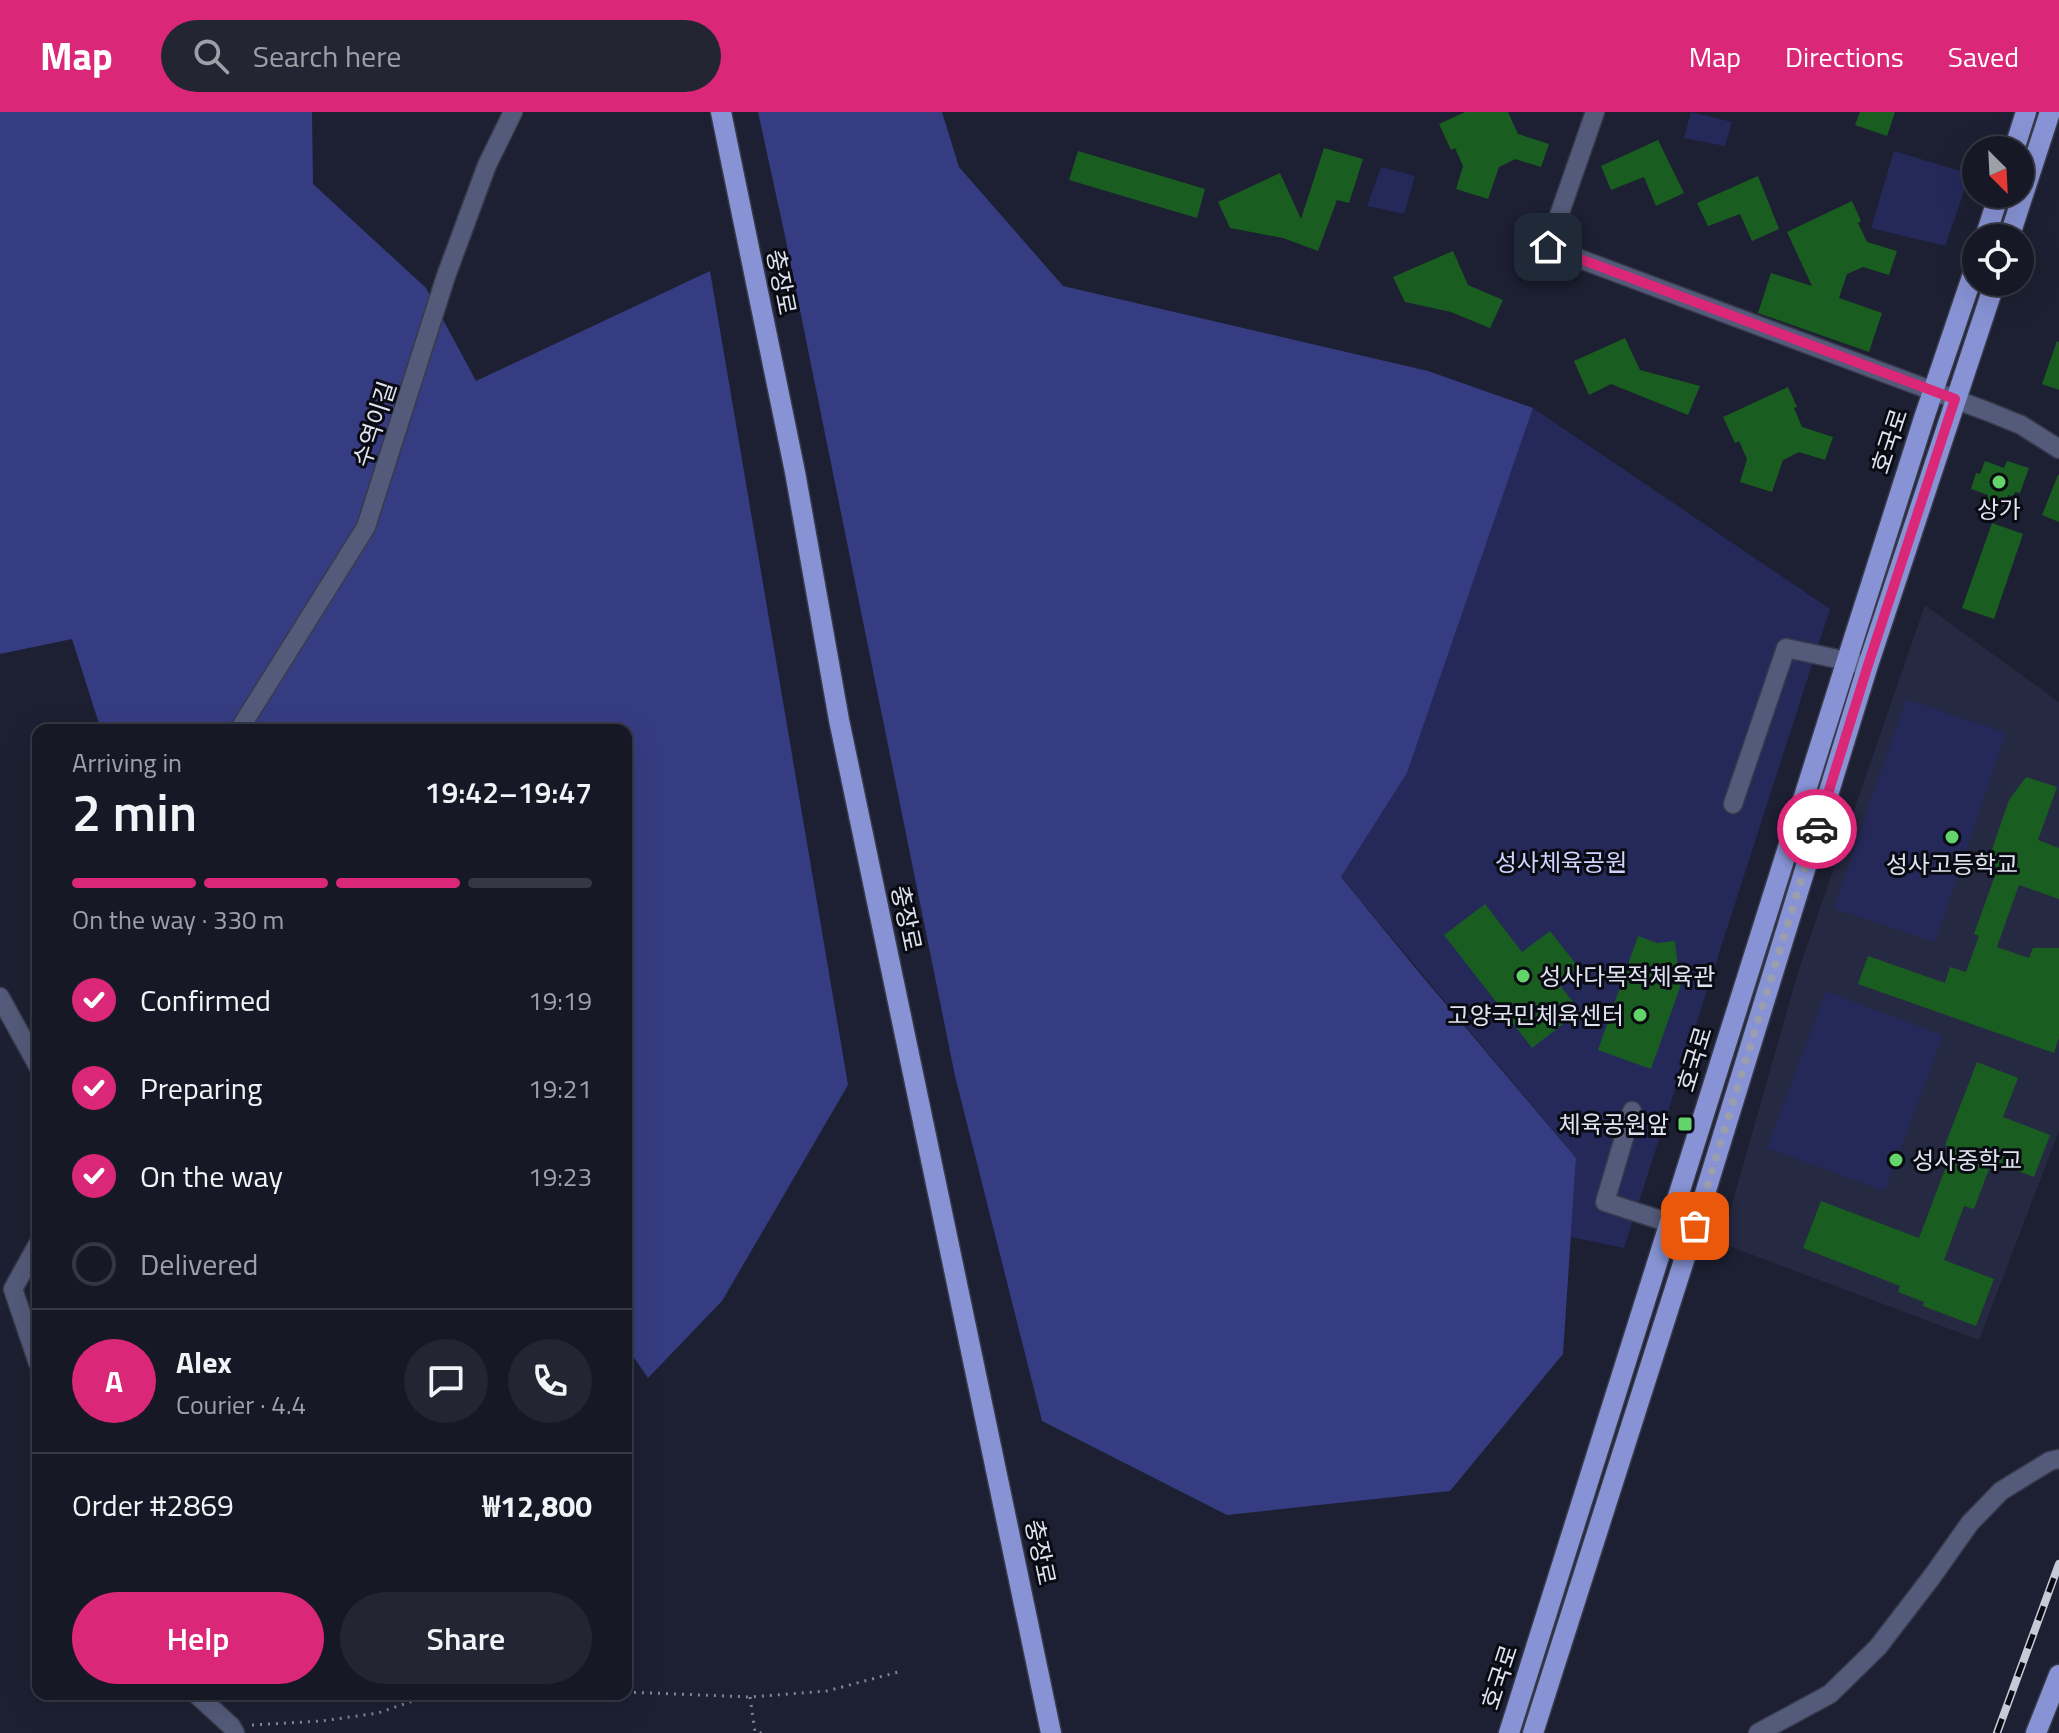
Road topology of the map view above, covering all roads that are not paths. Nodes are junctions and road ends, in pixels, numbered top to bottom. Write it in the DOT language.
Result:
graph roads {
  1 [pos="513,112"];
  2 [pos="721,112"];
  3 [pos="1595,112"];
  4 [pos="2026,112"];
  5 [pos="2050,112"];
  6 [pos="2018,136"];
  7 [pos="2014,224"];
  8 [pos="1965,296"];
  9 [pos="1990,296"];
  10 [pos="1933,391"];
  11 [pos="1955,399"];
  12 [pos="2059,449"];
  13 [pos="1846,660"];
  14 [pos="1868,665"];
  15 [pos="243,724"];
  16 [pos="1733,804"];
  17 [pos="0,997"];
  18 [pos="32,1053"];
  19 [pos="1632,1111"];
  20 [pos="1670,1223"];
  21 [pos="1695,1226"];
  22 [pos="32,1255"];
  23 [pos="32,1345"];
  24 [pos="2059,1459"];
  25 [pos="2059,1675"];
  26 [pos="202,1700"];
  27 [pos="233,1730"];
  28 [pos="1051,1733"];
  29 [pos="1509,1733"];
  30 [pos="1533,1733"];
  31 [pos="1758,1733"];
  32 [pos="2036,1733"];
  1 -- 15 [label="street, 수역이길"];
  2 -- 28 [label="main road, 충장로"];
  3 -- 10 [label="street"];
  4 -- 6 [label="main road"];
  5 -- 7 [label="main road"];
  8 -- 10 [label="main road, 호국로"];
  9 -- 11 [label="main road, 호국로"];
  10 -- 11 [label="street"];
  10 -- 13 [label="main road, 호국로"];
  11 -- 12 [label="street"];
  11 -- 14 [label="main road, 호국로"];
  13 -- 14 [label="street"];
  13 -- 16 [label="street"];
  13 -- 20 [label="main road, 호국로"];
  14 -- 21 [label="main road, 호국로"];
  17 -- 18 [label="street"];
  19 -- 20 [label="street"];
  20 -- 21 [label="street"];
  20 -- 29 [label="main road, 호국로"];
  21 -- 30 [label="main road, 호국로"];
  22 -- 23 [label="street"];
  24 -- 31 [label="street"];
  25 -- 32 [label="main road"];
  26 -- 27 [label="street"];
}
